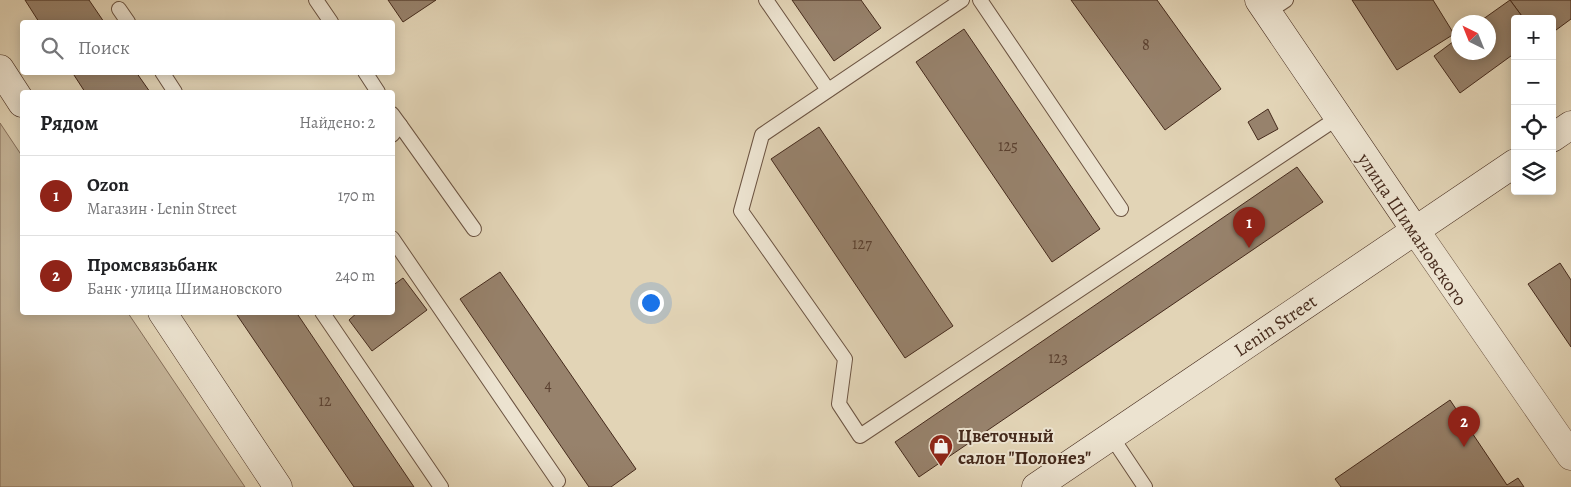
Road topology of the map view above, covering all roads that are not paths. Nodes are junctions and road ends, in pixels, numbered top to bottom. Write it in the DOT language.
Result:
graph roads {
  1 [pos="316,0"];
  2 [pos="766,0"];
  3 [pos="962,0"];
  4 [pos="980,0"];
  5 [pos="1271,4"];
  6 [pos="119,9"];
  7 [pos="127,20"];
  8 [pos="331,20"];
  9 [pos="0,69"];
  10 [pos="164,75"];
  11 [pos="367,75"];
  12 [pos="174,90"];
  13 [pos="377,90"];
  14 [pos="828,90"];
  15 [pos="20,100"];
  16 [pos="1339,118"];
  17 [pos="395,125"];
  18 [pos="1571,125"];
  19 [pos="1556,135"];
  20 [pos="1511,166"];
  21 [pos="1121,209"];
  22 [pos="474,229"];
  23 [pos="1414,230"];
  24 [pos="395,242"];
  25 [pos="164,315"];
  26 [pos="324,315"];
  27 [pos="1110,436"];
  28 [pos="1571,456"];
  29 [pos="558,481"];
  30 [pos="278,487"];
  31 [pos="441,487"];
  32 [pos="1036,487"];
  33 [pos="1145,487"];
  1 -- 8 [label="lane"];
  2 -- 14 [label="lane"];
  3 -- 14 [label="lane"];
  4 -- 21 [label="lane"];
  5 -- 16 [label="street, улица Шимановского"];
  6 -- 7 [label="lane"];
  9 -- 15 [label="street"];
  10 -- 12 [label="lane"];
  11 -- 13 [label="lane"];
  14 -- 16 [label="lane"];
  16 -- 23 [label="street, улица Шимановского"];
  17 -- 22 [label="lane"];
  18 -- 19 [label="street"];
  20 -- 23 [label="street, Lenin Street"];
  23 -- 27 [label="street, Lenin Street"];
  23 -- 28 [label="street, улица Шимановского"];
  24 -- 29 [label="lane"];
  25 -- 30 [label="street"];
  26 -- 31 [label="lane"];
  27 -- 32 [label="street, Lenin Street"];
  27 -- 33 [label="lane"];
}
